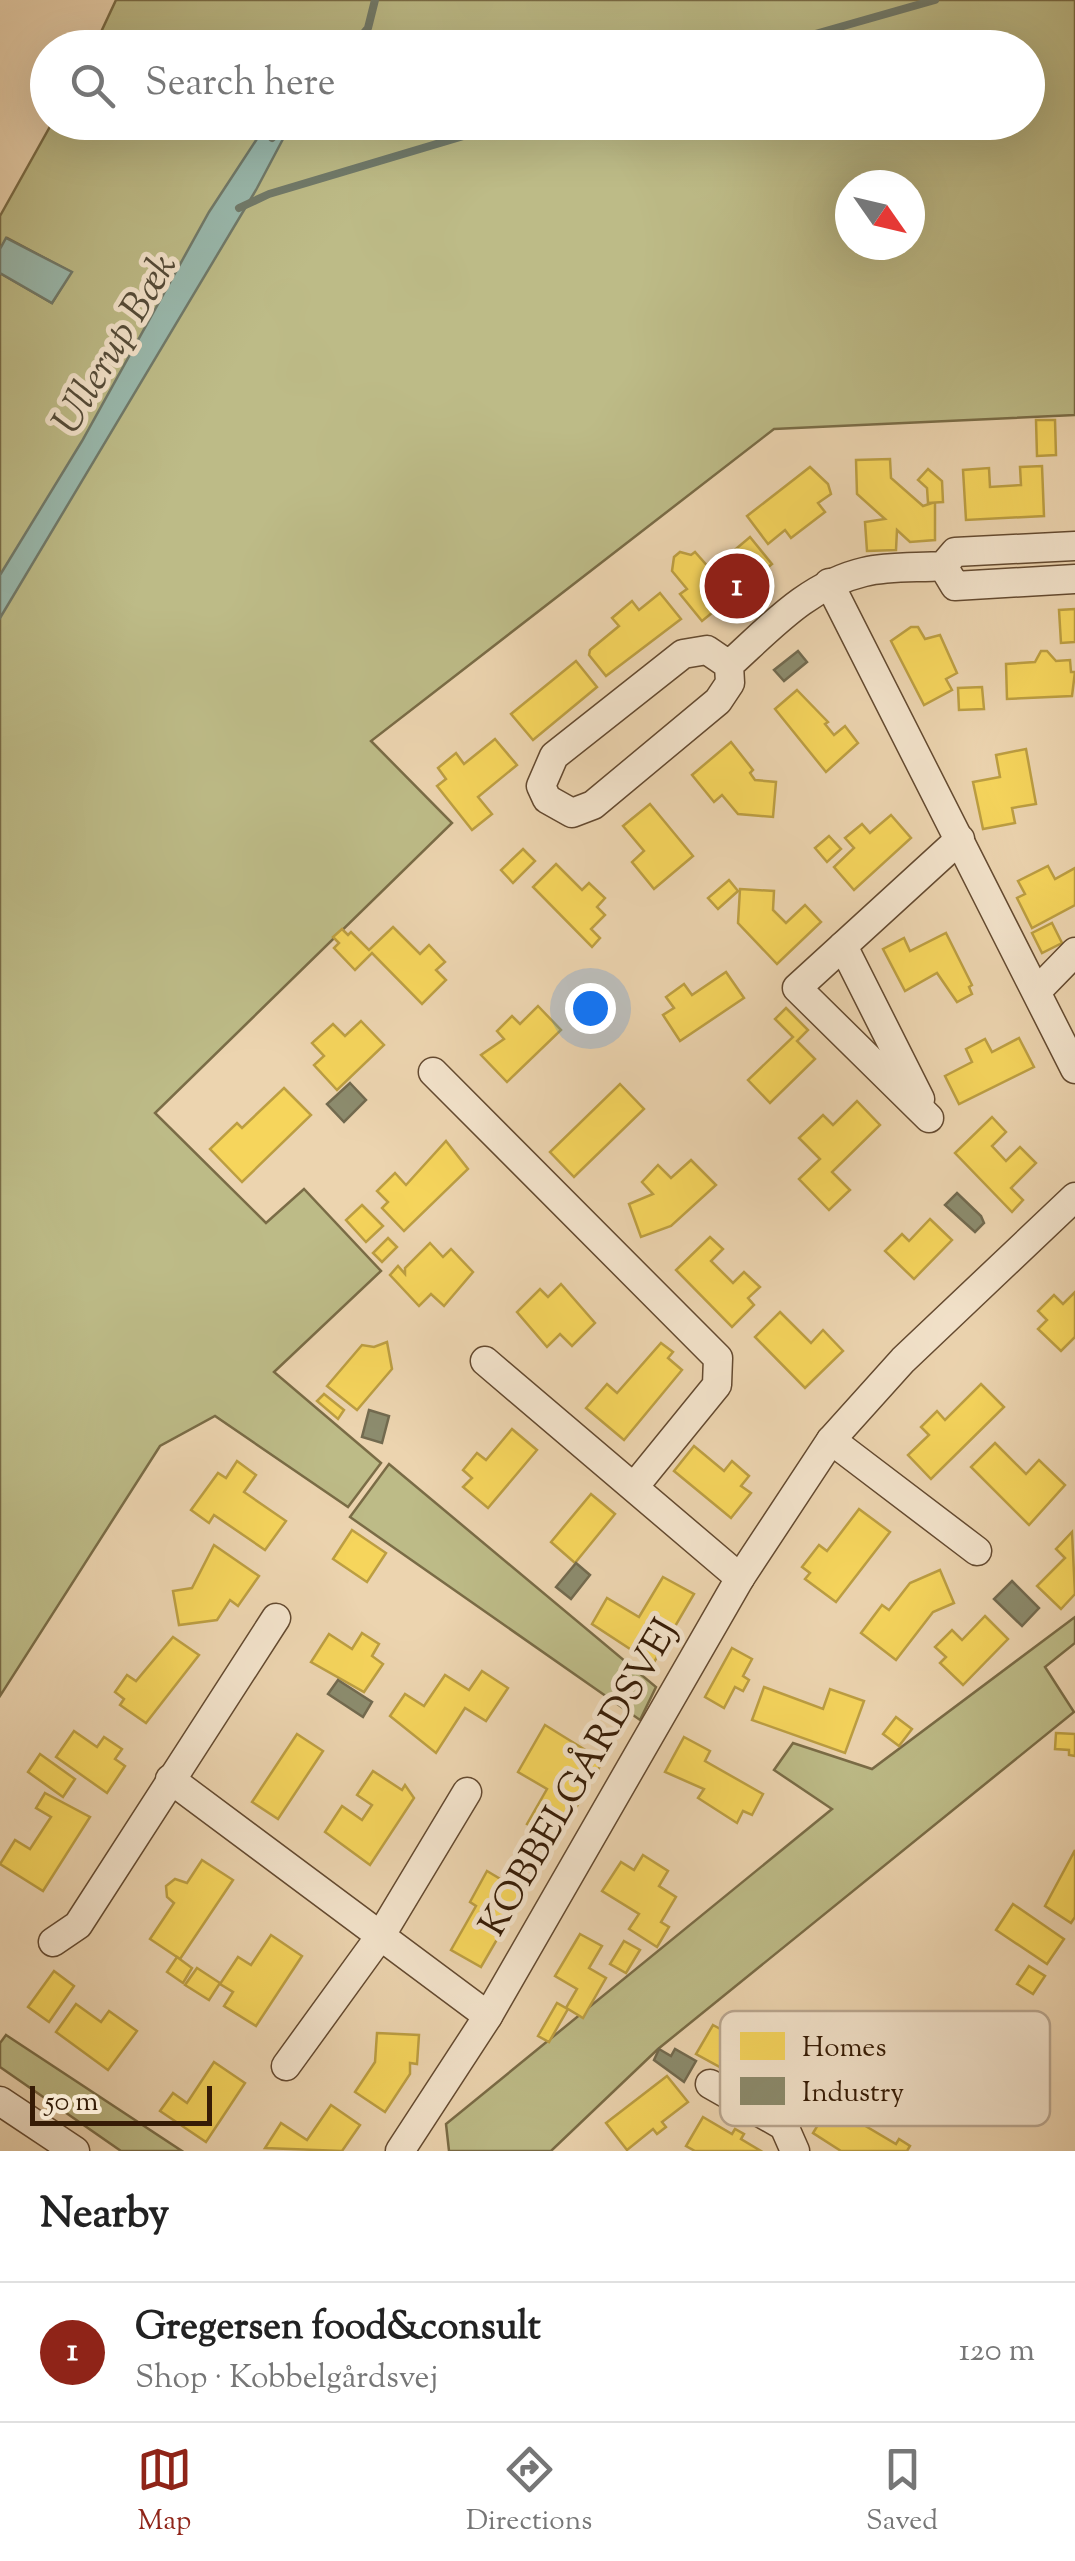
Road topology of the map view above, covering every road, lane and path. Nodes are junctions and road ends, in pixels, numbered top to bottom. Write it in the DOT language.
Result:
graph roads {
  1 [pos="1075,546"];
  2 [pos="943,566"];
  3 [pos="1075,579"];
  4 [pos="829,583"];
  5 [pos="729,665"];
  6 [pos="960,840"];
  7 [pos="843,946"];
  8 [pos="1075,952"];
  9 [pos="1036,991"];
  10 [pos="1075,1069"];
  11 [pos="433,1072"];
  12 [pos="1072,1206"];
  13 [pos="484,1362"];
  14 [pos="831,1440"];
  15 [pos="634,1487"];
  16 [pos="977,1551"];
  17 [pos="740,1578"];
  18 [pos="276,1618"];
  19 [pos="170,1780"];
  20 [pos="467,1792"];
  21 [pos="381,1935"];
  22 [pos="53,1942"];
  23 [pos="488,2016"];
  24 [pos="286,2066"];
  25 [pos="710,2084"];
  26 [pos="720,2090"];
  27 [pos="0,2101"];
  28 [pos="784,2126"];
  29 [pos="75,2151"];
  30 [pos="400,2151"];
  31 [pos="795,2151"];
  1 -- 2 [label="street"];
  2 -- 3 [label="street"];
  2 -- 4 [label="street"];
  4 -- 5 [label="street"];
  4 -- 6 [label="street"];
  5 -- 5 [label="street"];
  6 -- 7 [label="street"];
  6 -- 9 [label="street"];
  7 -- 7 [label="street"];
  8 -- 9 [label="street"];
  9 -- 10 [label="street"];
  11 -- 15 [label="street"];
  12 -- 14 [label="street, KOBBELGÅRDSVEJ"];
  13 -- 15 [label="street"];
  14 -- 16 [label="street"];
  14 -- 17 [label="street, KOBBELGÅRDSVEJ"];
  15 -- 17 [label="street"];
  17 -- 23 [label="street, KOBBELGÅRDSVEJ"];
  18 -- 19 [label="street"];
  19 -- 21 [label="street"];
  19 -- 22 [label="street"];
  20 -- 21 [label="street"];
  21 -- 23 [label="street"];
  21 -- 24 [label="street"];
  23 -- 30 [label="street, KOBBELGÅRDSVEJ"];
  25 -- 26 [label="street"];
  27 -- 29 [label="street"];
  28 -- 31 [label="street"];
}
